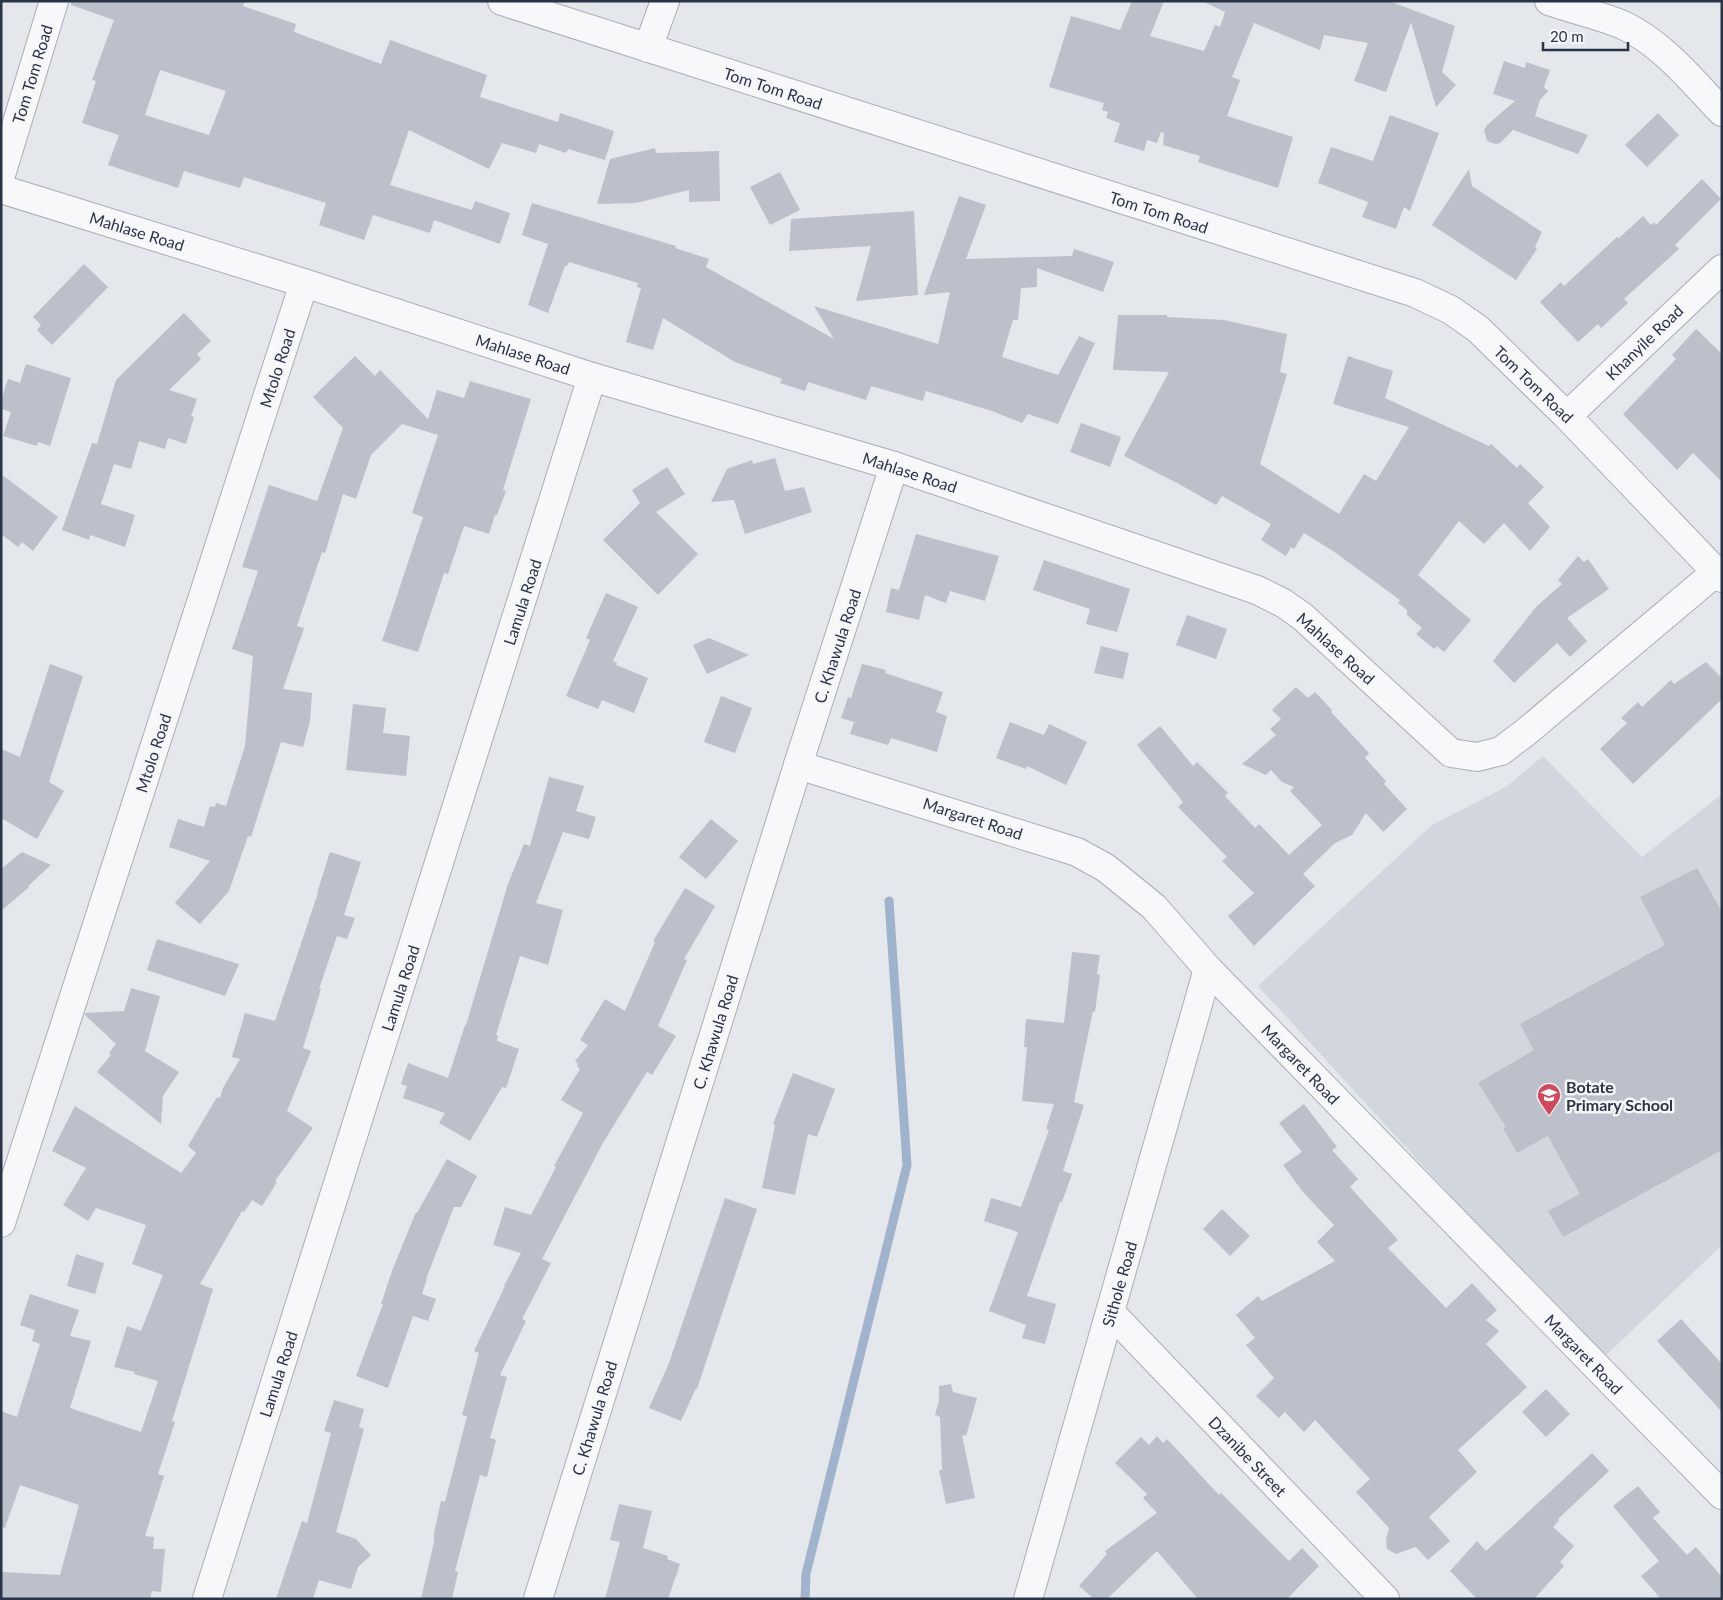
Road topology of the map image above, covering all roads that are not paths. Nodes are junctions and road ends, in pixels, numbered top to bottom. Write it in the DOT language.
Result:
graph roads {
  1 [pos="54,1"];
  2 [pos="502,1"];
  3 [pos="665,1"];
  4 [pos="1549,1"];
  5 [pos="648,48"];
  6 [pos="1722,112"];
  7 [pos="1,175"];
  8 [pos="1,188"];
  9 [pos="1722,269"];
  10 [pos="304,283"];
  11 [pos="592,377"];
  12 [pos="1567,416"];
  13 [pos="894,466"];
  14 [pos="1719,575"];
  15 [pos="798,764"];
  16 [pos="1208,969"];
  17 [pos="1,1223"];
  18 [pos="1111,1313"];
  19 [pos="1722,1495"];
  20 [pos="207,1599"];
  21 [pos="538,1599"];
  22 [pos="1028,1599"];
  23 [pos="1385,1599"];
  1 -- 7 [label="street, Tom Tom Road"];
  2 -- 5 [label="street, Tom Tom Road"];
  3 -- 5 [label="street"];
  4 -- 6 [label="street"];
  5 -- 12 [label="street, Tom Tom Road"];
  8 -- 10 [label="street, Mahlase Road"];
  9 -- 12 [label="street, Khanyile Road"];
  10 -- 11 [label="street, Mahlase Road"];
  10 -- 17 [label="street, Mtolo Road"];
  11 -- 13 [label="street, Mahlase Road"];
  11 -- 20 [label="street, Lamula Road"];
  12 -- 14 [label="street, Tom Tom Road"];
  13 -- 14 [label="street, Mahlase Road"];
  13 -- 15 [label="street, C. Khawula Road"];
  15 -- 16 [label="street, Margaret Road"];
  15 -- 21 [label="street, C. Khawula Road"];
  16 -- 18 [label="street, Sithole Road"];
  16 -- 19 [label="street, Margaret Road"];
  18 -- 22 [label="street, Sithole Road"];
  18 -- 23 [label="street, Dzanibe Street"];
}
